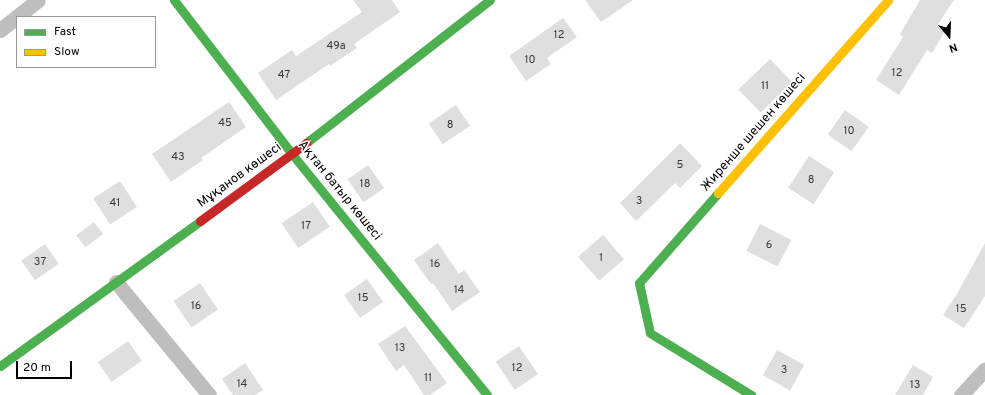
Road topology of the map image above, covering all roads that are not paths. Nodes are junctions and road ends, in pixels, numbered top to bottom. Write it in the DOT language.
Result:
graph roads {
  1 [pos="38,0"];
  2 [pos="174,0"];
  3 [pos="490,0"];
  4 [pos="888,0"];
  5 [pos="18,16"];
  6 [pos="16,17"];
  7 [pos="0,30"];
  8 [pos="292,154"];
  9 [pos="116,282"];
  10 [pos="0,366"];
  11 [pos="985,369"];
  12 [pos="209,395"];
  13 [pos="487,395"];
  14 [pos="751,395"];
  15 [pos="961,395"];
  1 -- 5 [label="street"];
  2 -- 8 [label="street, Ақтан батыр көшесі"];
  3 -- 8 [label="street, Мұқанов көшесі"];
  4 -- 14 [label="street, Жиренше шешен көшесі"];
  6 -- 7 [label="street"];
  8 -- 9 [label="street, Мұқанов көшесі"];
  8 -- 13 [label="street, Ақтан батыр көшесі"];
  9 -- 10 [label="street, Мұқанов көшесі"];
  9 -- 12 [label="street"];
  11 -- 15 [label="street"];
}
